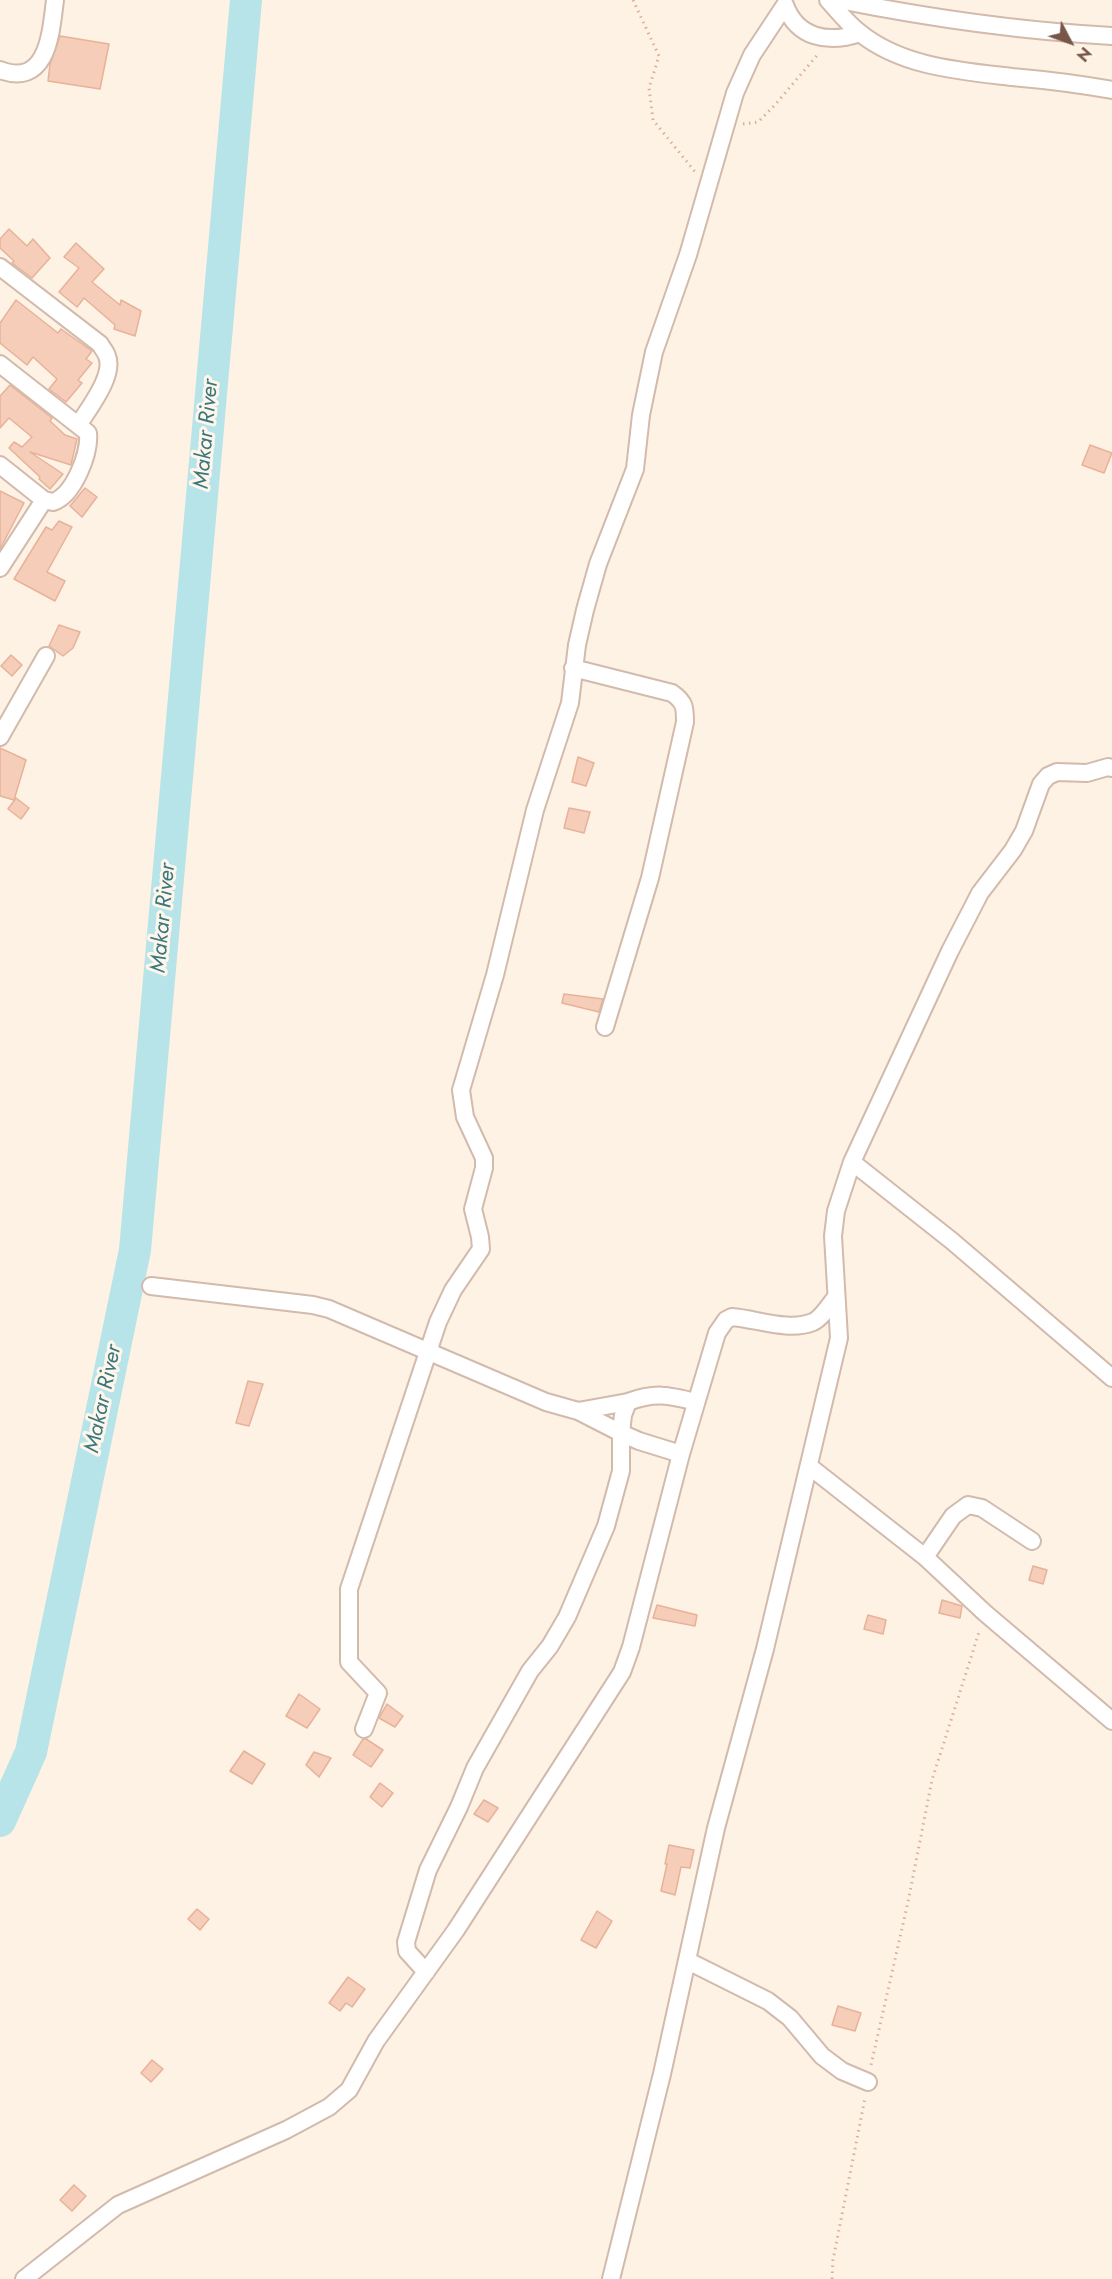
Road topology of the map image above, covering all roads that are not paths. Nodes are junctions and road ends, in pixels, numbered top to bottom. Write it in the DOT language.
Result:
graph roads {
  1 [pos="56,0"];
  2 [pos="828,0"];
  3 [pos="839,0"];
  4 [pos="785,3"];
  5 [pos="860,33"];
  6 [pos="1112,36"];
  7 [pos="0,70"];
  8 [pos="1112,90"];
  9 [pos="0,267"];
  10 [pos="0,364"];
  11 [pos="80,424"];
  12 [pos="0,465"];
  13 [pos="44,500"];
  14 [pos="0,568"];
  15 [pos="46,656"];
  16 [pos="573,668"];
  17 [pos="0,737"];
  18 [pos="1112,768"];
  19 [pos="605,1028"];
  20 [pos="852,1162"];
  21 [pos="151,1286"];
  22 [pos="836,1297"];
  23 [pos="815,1321"];
  24 [pos="838,1338"];
  25 [pos="428,1350"];
  26 [pos="1112,1378"];
  27 [pos="628,1402"];
  28 [pos="696,1402"];
  29 [pos="578,1412"];
  30 [pos="621,1433"];
  31 [pos="681,1454"];
  32 [pos="809,1466"];
  33 [pos="1032,1541"];
  34 [pos="925,1557"];
  35 [pos="1112,1721"];
  36 [pos="364,1729"];
  37 [pos="688,1961"];
  38 [pos="426,1972"];
  39 [pos="868,2082"];
  40 [pos="24,2279"];
  41 [pos="611,2279"];
  1 -- 7 [label="street"];
  2 -- 5 [label="street"];
  3 -- 6 [label="street"];
  4 -- 5 [label="street"];
  4 -- 16 [label="street"];
  5 -- 8 [label="street"];
  9 -- 11 [label="street"];
  10 -- 11 [label="street"];
  11 -- 13 [label="street"];
  12 -- 13 [label="street"];
  13 -- 14 [label="street"];
  15 -- 17 [label="street"];
  16 -- 19 [label="street"];
  16 -- 25 [label="street"];
  18 -- 20 [label="street"];
  20 -- 22 [label="street"];
  20 -- 26 [label="street"];
  21 -- 25 [label="street"];
  22 -- 23 [label="street"];
  22 -- 24 [label="street"];
  23 -- 24 [label="street"];
  23 -- 28 [label="street"];
  24 -- 32 [label="street"];
  25 -- 29 [label="street"];
  25 -- 36 [label="street"];
  27 -- 28 [label="street"];
  27 -- 29 [label="street"];
  27 -- 30 [label="street"];
  28 -- 31 [label="street"];
  29 -- 30 [label="street"];
  30 -- 31 [label="street"];
  30 -- 38 [label="street"];
  31 -- 38 [label="street"];
  32 -- 34 [label="street"];
  32 -- 37 [label="street"];
  33 -- 34 [label="street"];
  34 -- 35 [label="street"];
  37 -- 39 [label="street"];
  37 -- 41 [label="street"];
  38 -- 40 [label="street"];
}
